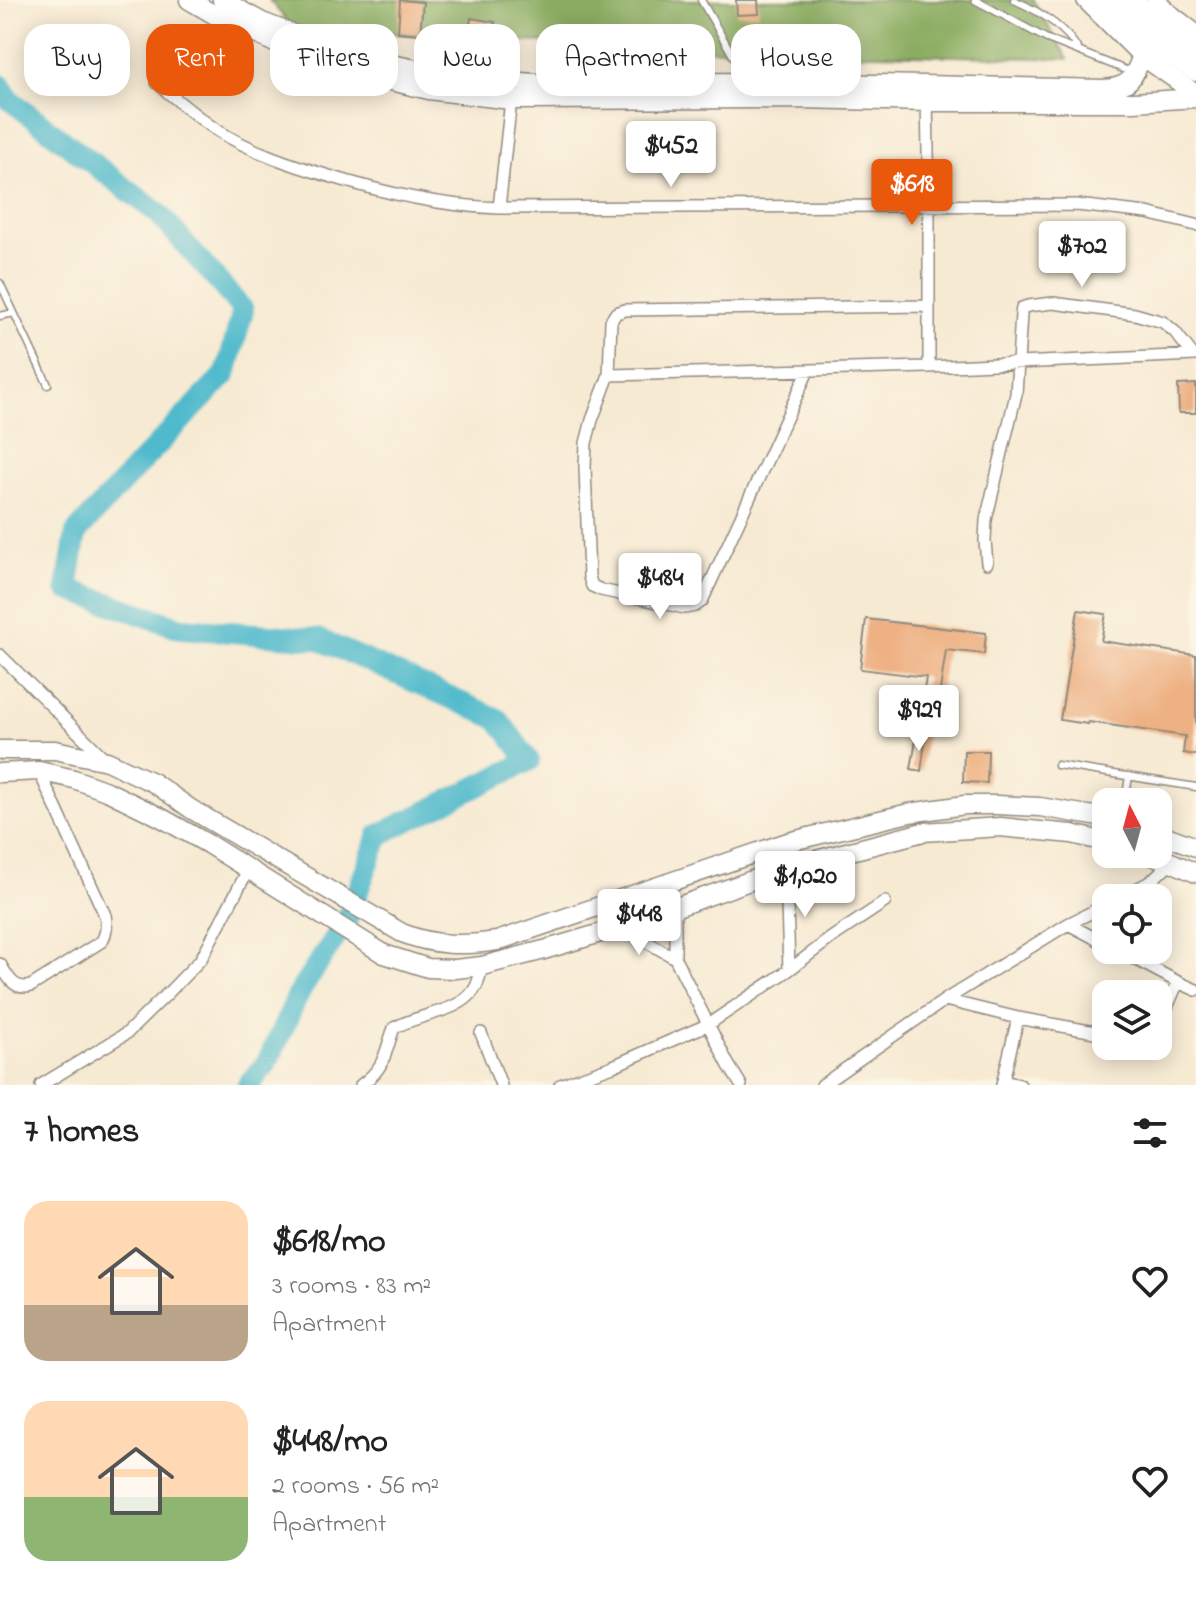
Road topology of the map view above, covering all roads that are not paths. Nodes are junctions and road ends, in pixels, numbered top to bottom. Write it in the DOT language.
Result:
graph roads {
  1 [pos="189,0"];
  2 [pos="222,0"];
  3 [pos="701,0"];
  4 [pos="975,0"];
  5 [pos="1014,0"];
  6 [pos="1086,0"];
  7 [pos="1109,0"];
  8 [pos="1132,0"];
  9 [pos="1156,0"];
  10 [pos="238,18"];
  11 [pos="1196,34"];
  12 [pos="1080,51"];
  13 [pos="731,52"];
  14 [pos="1196,52"];
  15 [pos="1142,56"];
  16 [pos="1196,71"];
  17 [pos="1135,74"];
  18 [pos="731,83"];
  19 [pos="861,89"];
  20 [pos="927,93"];
  21 [pos="173,96"];
  22 [pos="1196,96"];
  23 [pos="511,100"];
  24 [pos="929,204"];
  25 [pos="499,208"];
  26 [pos="1196,225"];
  27 [pos="0,283"];
  28 [pos="928,306"];
  29 [pos="14,313"];
  30 [pos="0,316"];
  31 [pos="1194,355"];
  32 [pos="1019,363"];
  33 [pos="929,367"];
  34 [pos="808,371"];
  35 [pos="609,375"];
  36 [pos="48,385"];
  37 [pos="987,563"];
  38 [pos="0,655"];
  39 [pos="0,750"];
  40 [pos="75,753"];
  41 [pos="107,761"];
  42 [pos="1057,765"];
  43 [pos="39,771"];
  44 [pos="0,773"];
  45 [pos="1129,776"];
  46 [pos="74,779"];
  47 [pos="1196,787"];
  48 [pos="1127,788"];
  49 [pos="1092,816"];
  50 [pos="1172,838"];
  51 [pos="1092,839"];
  52 [pos="788,842"];
  53 [pos="1196,847"];
  54 [pos="1172,862"];
  55 [pos="786,868"];
  56 [pos="1165,868"];
  57 [pos="248,870"];
  58 [pos="1196,873"];
  59 [pos="1146,884"];
  60 [pos="885,902"];
  61 [pos="675,908"];
  62 [pos="1092,912"];
  63 [pos="1068,924"];
  64 [pos="621,927"];
  65 [pos="1092,937"];
  66 [pos="675,958"];
  67 [pos="0,964"];
  68 [pos="1144,964"];
  69 [pos="482,966"];
  70 [pos="789,970"];
  71 [pos="1178,982"];
  72 [pos="1196,990"];
  73 [pos="1172,996"];
  74 [pos="945,1000"];
  75 [pos="1018,1018"];
  76 [pos="709,1024"];
  77 [pos="1092,1031"];
  78 [pos="481,1033"];
  79 [pos="1002,1083"];
  80 [pos="41,1085"];
  81 [pos="361,1085"];
  82 [pos="501,1085"];
  83 [pos="560,1085"];
  84 [pos="741,1085"];
  85 [pos="822,1085"];
  86 [pos="1020,1085"];
  1 -- 10 [label="main road"];
  2 -- 10 [label="main road"];
  3 -- 13 [label="lane"];
  4 -- 12 [label="lane"];
  5 -- 12 [label="lane"];
  6 -- 15 [label="main road"];
  7 -- 16 [label="highway"];
  8 -- 14 [label="highway"];
  9 -- 11 [label="main road"];
  10 -- 18 [label="main road"];
  10 -- 23 [label="main road"];
  12 -- 17 [label="lane"];
  15 -- 17 [label="main road"];
  15 -- 22 [label="main road"];
  17 -- 20 [label="main road"];
  19 -- 20 [label="main road"];
  20 -- 22 [label="main road"];
  20 -- 23 [label="main road"];
  20 -- 24 [label="street"];
  21 -- 25 [label="street"];
  23 -- 25 [label="street"];
  24 -- 25 [label="street"];
  24 -- 26 [label="street"];
  24 -- 28 [label="street"];
  27 -- 29 [label="lane"];
  28 -- 33 [label="street"];
  28 -- 35 [label="street"];
  29 -- 30 [label="lane"];
  29 -- 36 [label="lane"];
  31 -- 32 [label="street"];
  31 -- 32 [label="street"];
  32 -- 33 [label="street"];
  32 -- 37 [label="street"];
  33 -- 34 [label="street"];
  34 -- 35 [label="street"];
  34 -- 35 [label="street"];
  38 -- 41 [label="street"];
  39 -- 40 [label="main road"];
  40 -- 41 [label="main road"];
  40 -- 46 [label="main road"];
  41 -- 52 [label="main road"];
  42 -- 45 [label="lane"];
  43 -- 44 [label="main road"];
  43 -- 46 [label="main road"];
  43 -- 67 [label="street"];
  45 -- 47 [label="lane"];
  45 -- 48 [label="lane"];
  46 -- 57 [label="main road"];
  49 -- 52 [label="main road"];
  50 -- 53 [label="main road"];
  51 -- 55 [label="main road"];
  52 -- 55 [label="street"];
  54 -- 58 [label="main road"];
  55 -- 61 [label="main road"];
  55 -- 70 [label="street"];
  56 -- 59 [label="street"];
  57 -- 69 [label="main road"];
  57 -- 80 [label="street"];
  60 -- 70 [label="street"];
  61 -- 64 [label="main road"];
  61 -- 66 [label="street"];
  62 -- 63 [label="street"];
  63 -- 65 [label="street"];
  63 -- 74 [label="street"];
  64 -- 66 [label="street"];
  64 -- 69 [label="main road"];
  66 -- 76 [label="street"];
  68 -- 71 [label="street"];
  69 -- 81 [label="street"];
  70 -- 76 [label="street"];
  71 -- 72 [label="street"];
  71 -- 73 [label="street"];
  74 -- 75 [label="street"];
  74 -- 85 [label="street"];
  75 -- 77 [label="street"];
  75 -- 79 [label="street"];
  76 -- 83 [label="street"];
  76 -- 84 [label="street"];
  78 -- 82 [label="street"];
  79 -- 86 [label="street"];
}
